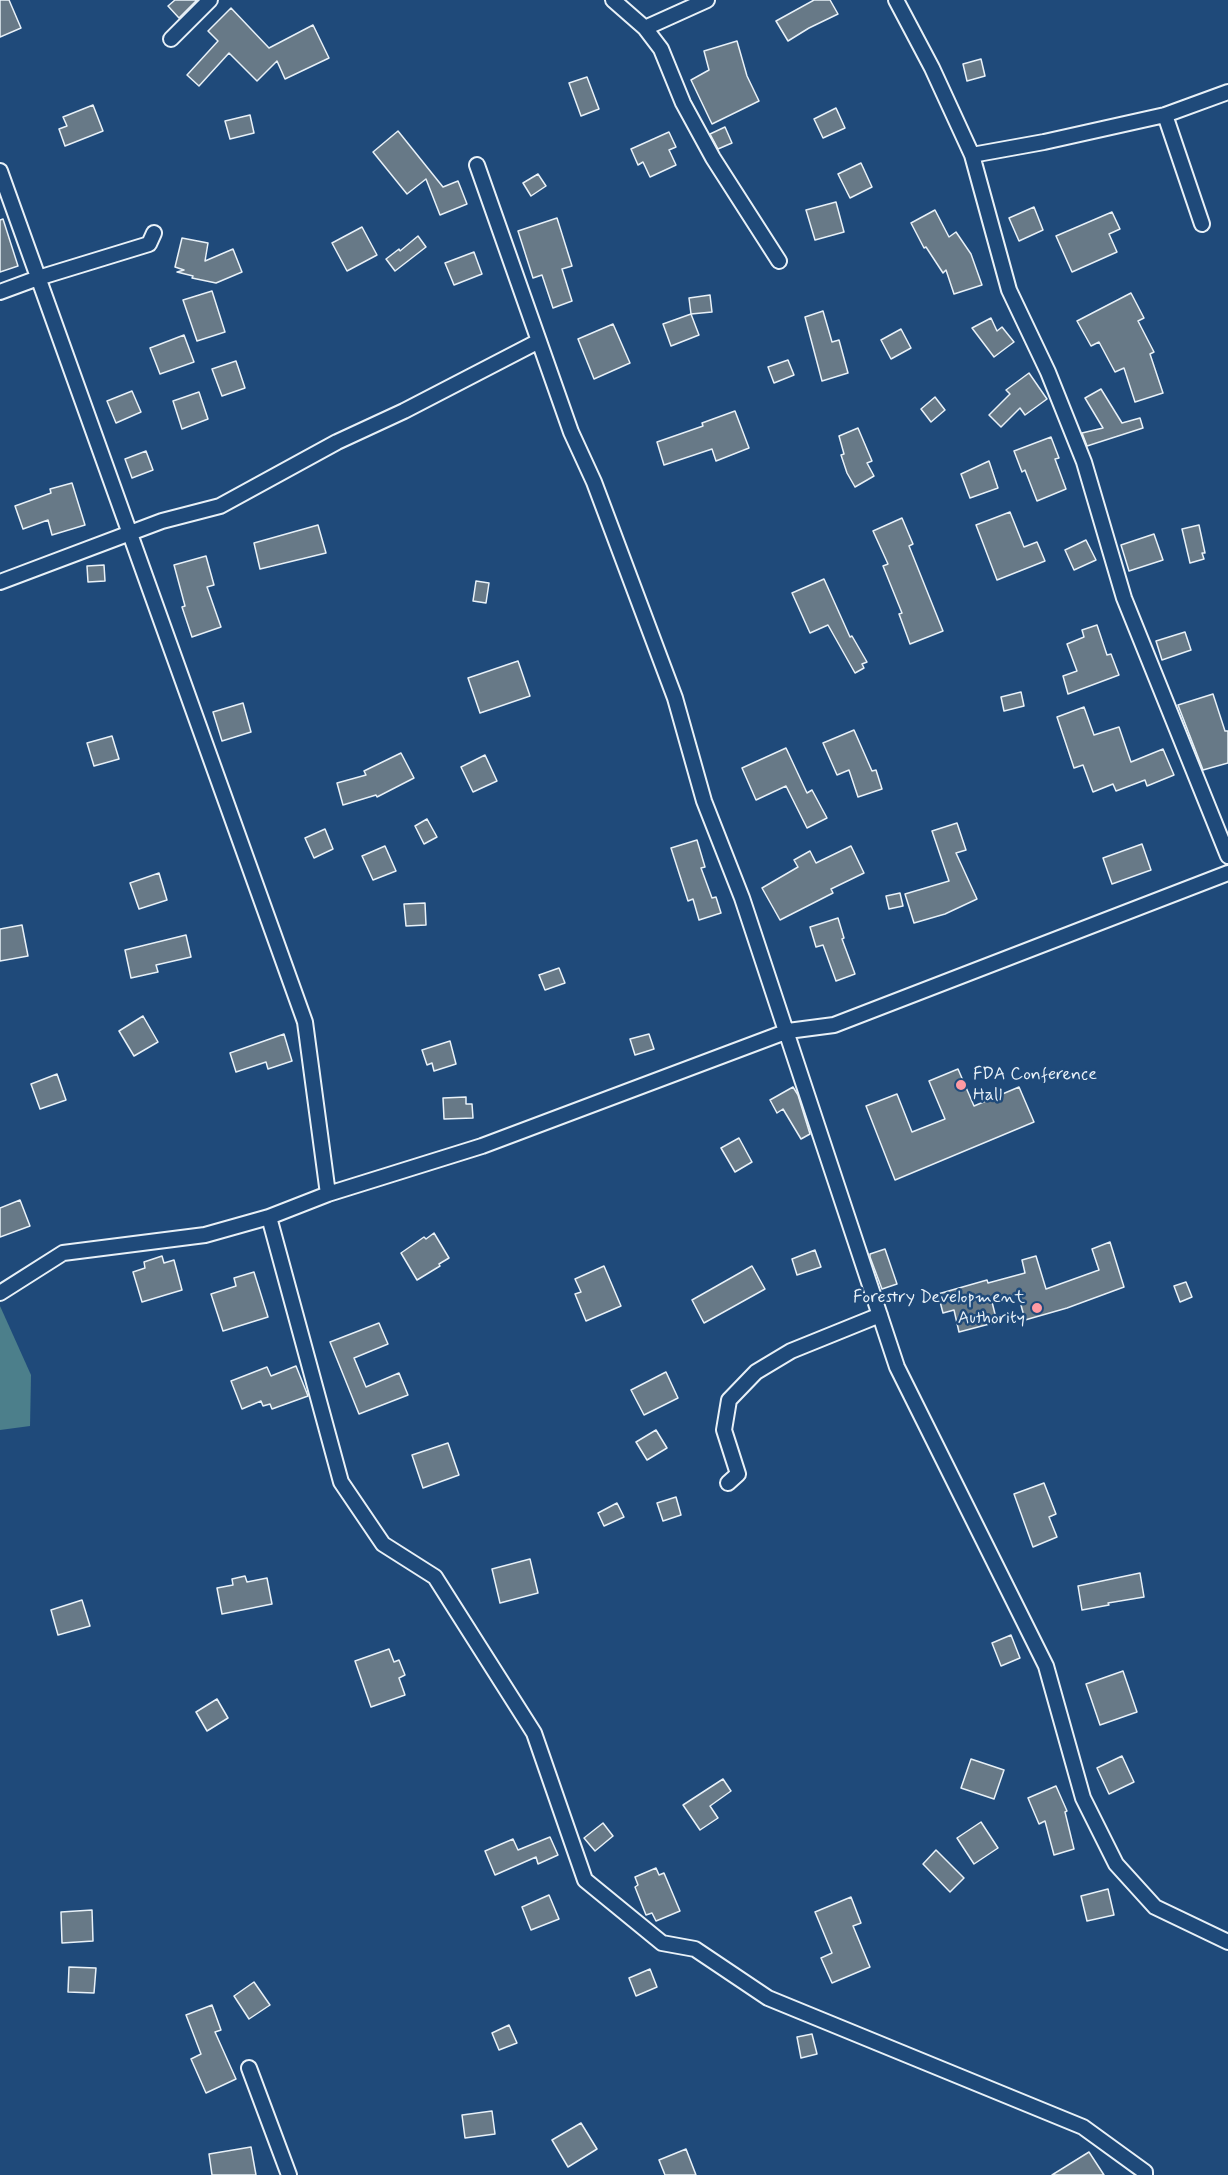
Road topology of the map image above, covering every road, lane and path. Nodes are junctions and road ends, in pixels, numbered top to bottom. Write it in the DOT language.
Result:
graph roads {
  1 [pos="210,0"];
  2 [pos="613,0"];
  3 [pos="707,0"];
  4 [pos="896,0"];
  5 [pos="645,28"];
  6 [pos="171,39"];
  7 [pos="1228,92"];
  8 [pos="1165,115"];
  9 [pos="972,155"];
  10 [pos="477,165"];
  11 [pos="0,171"];
  12 [pos="1202,225"];
  13 [pos="154,232"];
  14 [pos="779,261"];
  15 [pos="38,278"];
  16 [pos="0,292"];
  17 [pos="539,341"];
  18 [pos="130,534"];
  19 [pos="0,582"];
  20 [pos="1228,856"];
  21 [pos="1228,873"];
  22 [pos="788,1030"];
  23 [pos="328,1194"];
  24 [pos="269,1217"];
  25 [pos="0,1293"];
  26 [pos="880,1315"];
  27 [pos="728,1483"];
  28 [pos="1228,1942"];
  29 [pos="249,2067"];
  30 [pos="289,2175"];
  31 [pos="1145,2175"];
  1 -- 6 [label="street"];
  2 -- 5 [label="street"];
  3 -- 5 [label="street"];
  4 -- 9 [label="street"];
  5 -- 14 [label="street"];
  7 -- 8 [label="street"];
  8 -- 9 [label="street"];
  8 -- 12 [label="street"];
  9 -- 20 [label="street"];
  10 -- 17 [label="street"];
  11 -- 15 [label="street"];
  13 -- 15 [label="street"];
  15 -- 16 [label="street"];
  15 -- 18 [label="street"];
  17 -- 18 [label="street"];
  17 -- 22 [label="street"];
  18 -- 19 [label="street"];
  18 -- 23 [label="street"];
  21 -- 22 [label="street"];
  22 -- 23 [label="street"];
  22 -- 26 [label="street"];
  23 -- 24 [label="street"];
  24 -- 25 [label="street"];
  24 -- 31 [label="street"];
  26 -- 27 [label="street"];
  26 -- 28 [label="street"];
  29 -- 30 [label="street"];
}
